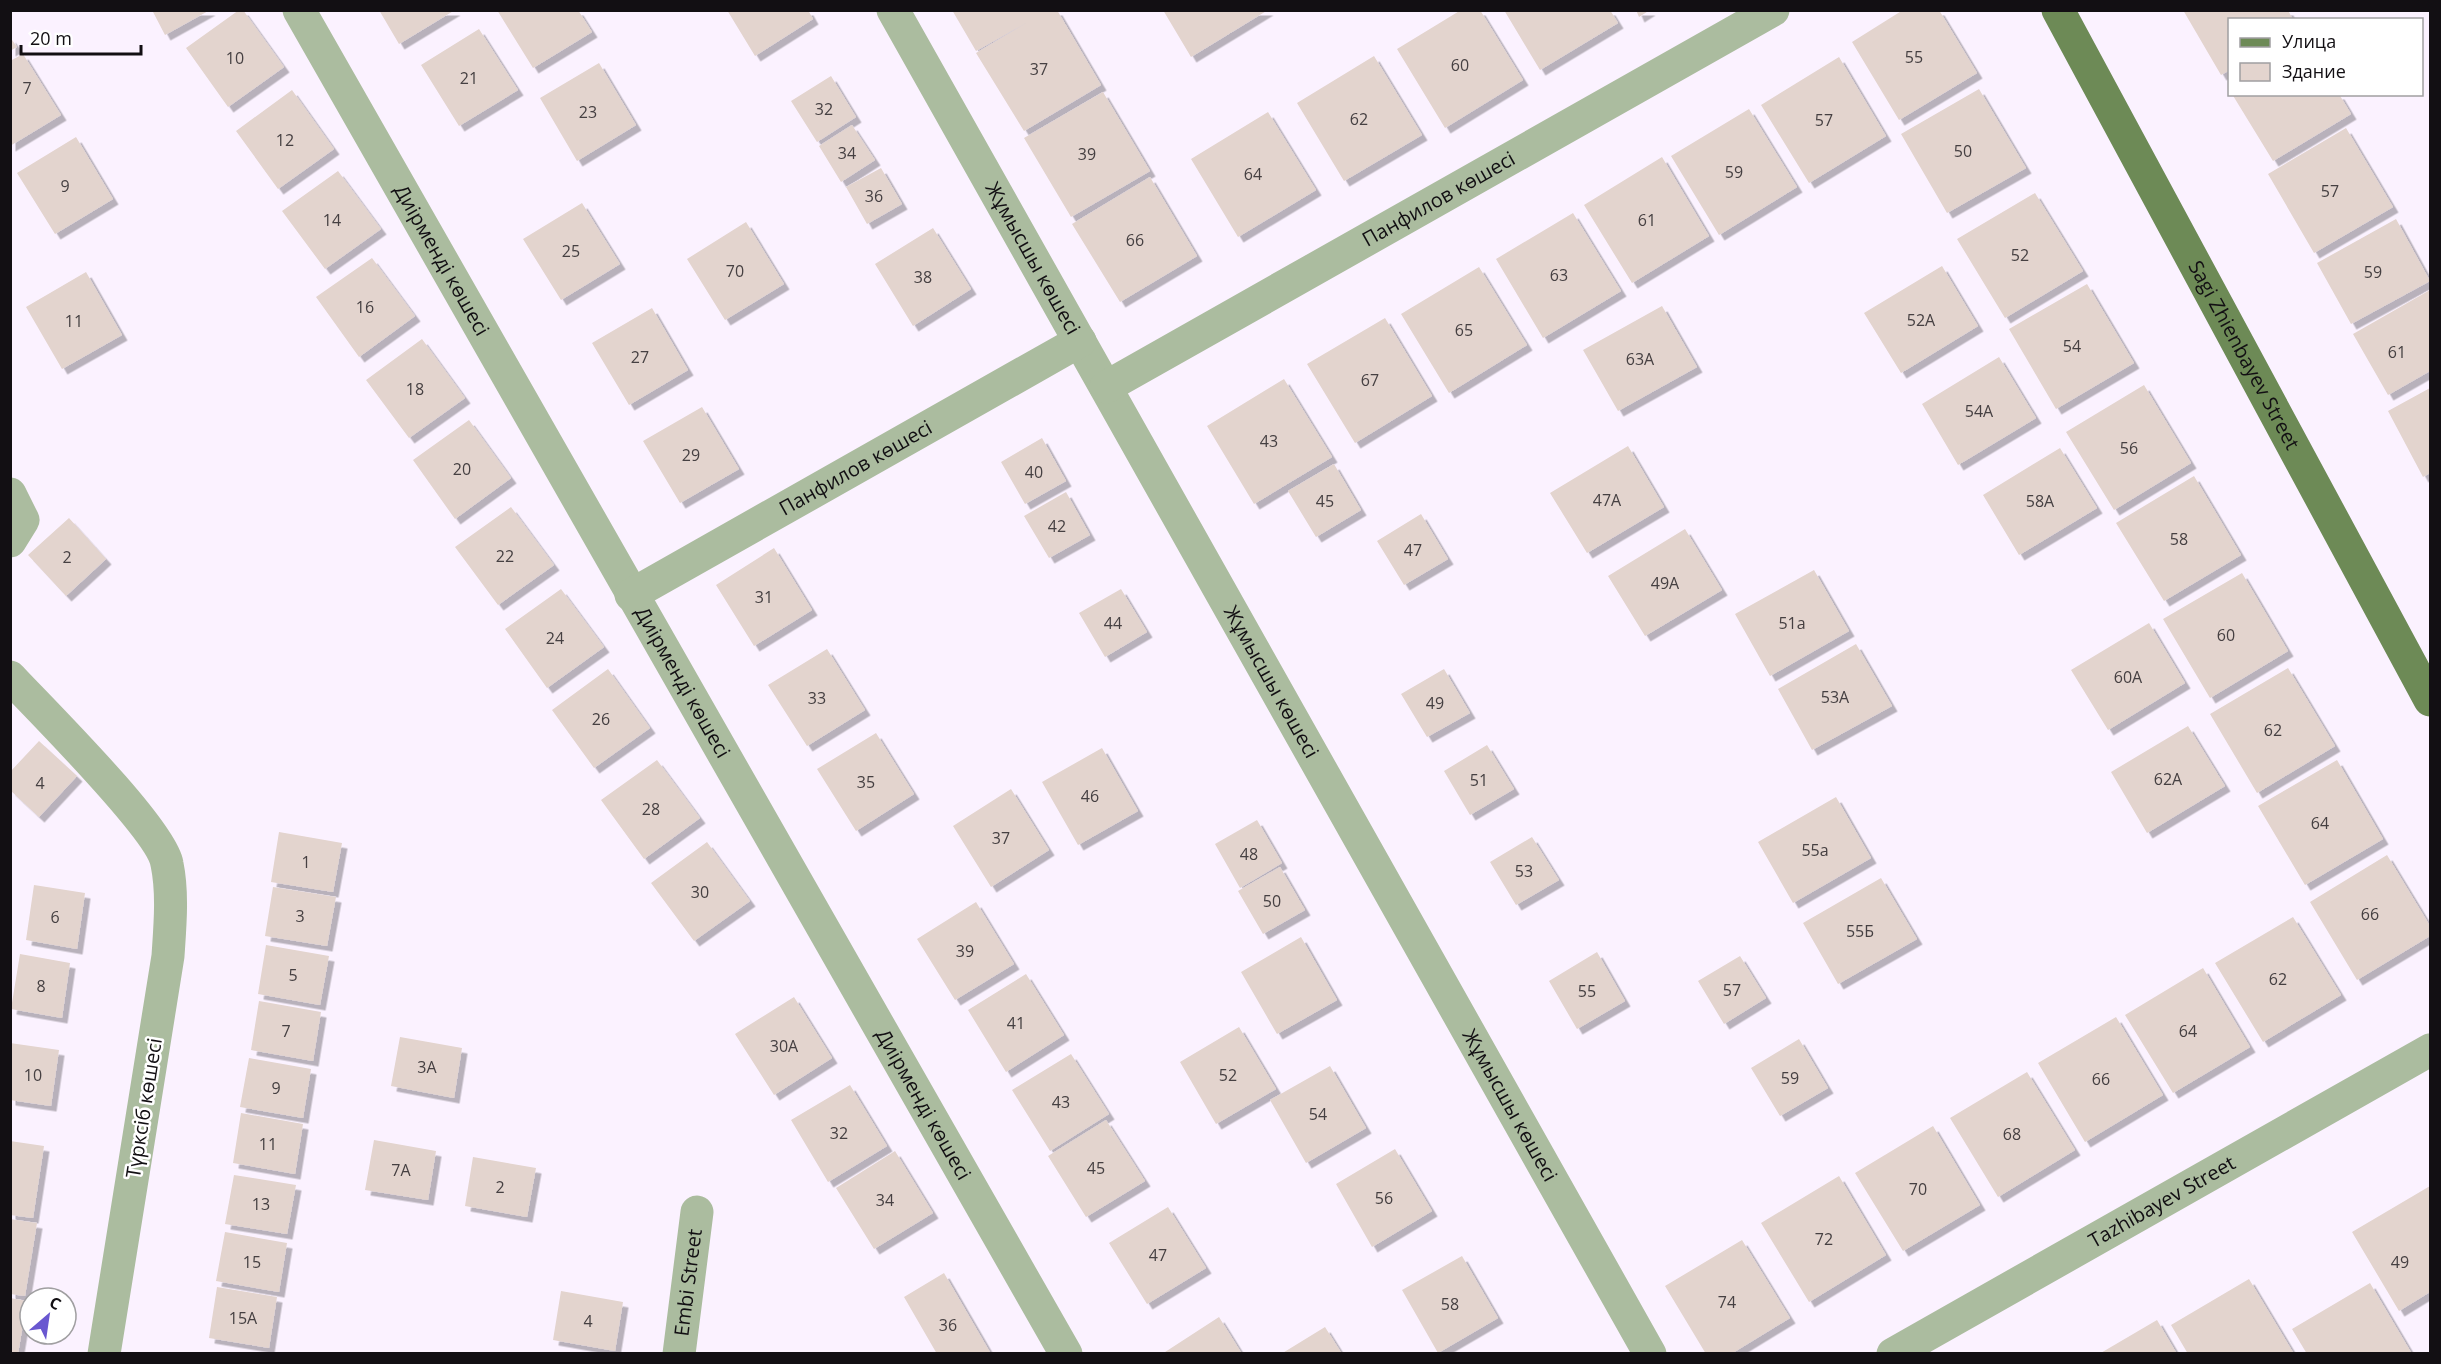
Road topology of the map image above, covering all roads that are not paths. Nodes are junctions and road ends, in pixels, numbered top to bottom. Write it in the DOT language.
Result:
graph roads {
  1 [pos="299,10"];
  2 [pos="893,10"];
  3 [pos="1773,10"];
  4 [pos="2058,10"];
  5 [pos="1080,341"];
  6 [pos="1106,387"];
  7 [pos="10,494"];
  8 [pos="10,541"];
  9 [pos="631,595"];
  10 [pos="10,677"];
  11 [pos="2430,700"];
  12 [pos="2430,1050"];
  13 [pos="697,1212"];
  14 [pos="104,1353"];
  15 [pos="679,1353"];
  16 [pos="1066,1353"];
  17 [pos="1650,1353"];
  18 [pos="1893,1353"];
  1 -- 9 [label="street, Диірменді көшесі"];
  2 -- 5 [label="street, Жұмысшы көшесі"];
  3 -- 6 [label="street, Панфилов көшесі"];
  4 -- 11 [label="main road, Sagi Zhienbayev Street"];
  5 -- 6 [label="street, Жұмысшы көшесі"];
  5 -- 9 [label="street, Панфилов көшесі"];
  6 -- 17 [label="street, Жұмысшы көшесі"];
  7 -- 8 [label="street"];
  9 -- 16 [label="street, Диірменді көшесі"];
  10 -- 14 [label="street, Түрксіб көшесі"];
  12 -- 18 [label="street, Tazhibayev Street"];
  13 -- 15 [label="street, Embi Street"];
}
